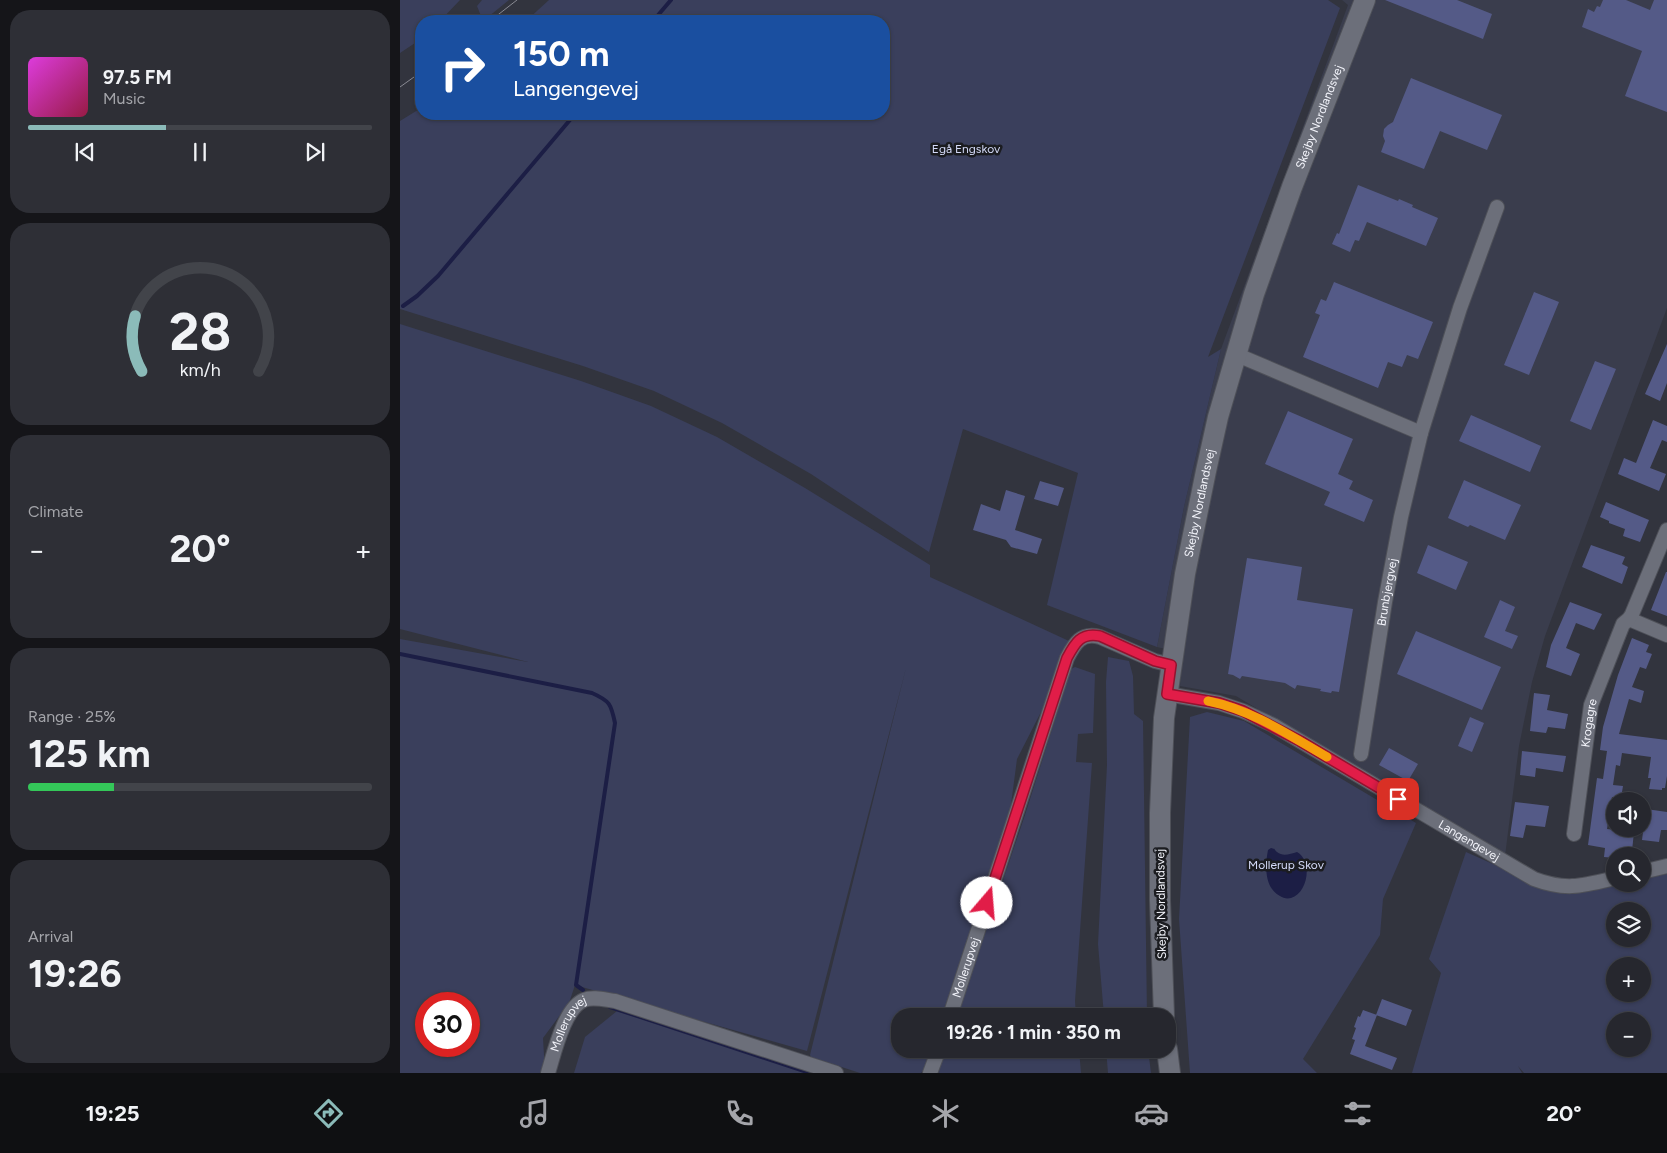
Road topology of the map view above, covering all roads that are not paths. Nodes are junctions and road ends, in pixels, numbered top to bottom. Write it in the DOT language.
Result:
graph roads {
  1 [pos="1362,6"];
  2 [pos="1497,208"];
  3 [pos="1235,354"];
  4 [pos="1421,433"];
  5 [pos="1667,530"];
  6 [pos="1629,619"];
  7 [pos="1667,635"];
  8 [pos="1171,665"];
  9 [pos="1167,694"];
  10 [pos="1361,754"];
  11 [pos="1574,834"];
  12 [pos="1667,866"];
  13 [pos="1651,870"];
  14 [pos="1606,880"];
  15 [pos="953,1008"];
  16 [pos="1164,1008"];
  17 [pos="936,1058"];
  18 [pos="1168,1058"];
  19 [pos="548,1073"];
  20 [pos="836,1073"];
  21 [pos="930,1073"];
  22 [pos="1170,1073"];
  1 -- 3 [label="street, Skejby Nordlandsvej"];
  2 -- 4 [label="street, Brunbjergvej"];
  3 -- 4 [label="street"];
  3 -- 8 [label="street, Skejby Nordlandsvej"];
  4 -- 10 [label="street, Brunbjergvej"];
  5 -- 6 [label="street, Krogagre"];
  6 -- 7 [label="street"];
  6 -- 11 [label="street, Krogagre"];
  8 -- 9 [label="street, Skejby Nordlandsvej"];
  8 -- 15 [label="street, Mollerupvej"];
  9 -- 14 [label="street, Langengevej"];
  9 -- 16 [label="street, Skejby Nordlandsvej"];
  12 -- 13 [label="street"];
  17 -- 21 [label="street"];
  18 -- 22 [label="street"];
  19 -- 20 [label="street, Mollerupvej"];
}
